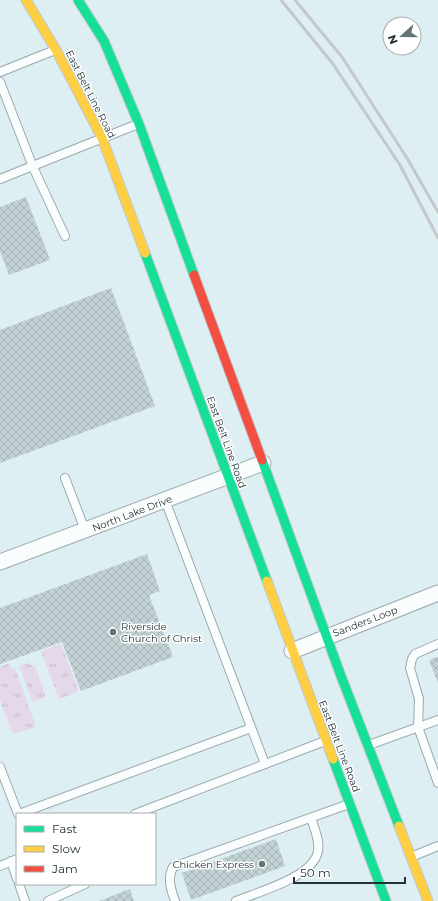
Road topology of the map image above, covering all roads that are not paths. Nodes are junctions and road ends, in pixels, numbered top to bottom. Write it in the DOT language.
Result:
graph roads {
  1 [pos="26,0"];
  2 [pos="78,0"];
  3 [pos="56,50"];
  4 [pos="0,72"];
  5 [pos="0,82"];
  6 [pos="139,124"];
  7 [pos="102,138"];
  8 [pos="33,167"];
  9 [pos="0,179"];
  10 [pos="65,236"];
  11 [pos="263,463"];
  12 [pos="228,476"];
  13 [pos="65,478"];
  14 [pos="165,500"];
  15 [pos="85,530"];
  16 [pos="0,562"];
  17 [pos="438,593"];
  18 [pos="327,636"];
  19 [pos="438,644"];
  20 [pos="292,651"];
  21 [pos="438,720"];
  22 [pos="418,727"];
  23 [pos="251,728"];
  24 [pos="326,741"];
  25 [pos="368,745"];
  26 [pos="265,764"];
  27 [pos="0,767"];
  28 [pos="438,784"];
  29 [pos="350,804"];
  30 [pos="18,813"];
  31 [pos="21,813"];
  32 [pos="138,813"];
  33 [pos="310,818"];
  34 [pos="438,846"];
  35 [pos="411,857"];
  36 [pos="14,860"];
  37 [pos="0,866"];
  38 [pos="16,873"];
  39 [pos="19,885"];
  40 [pos="83,885"];
  41 [pos="382,900"];
  42 [pos="25,901"];
  43 [pos="48,901"];
  44 [pos="175,901"];
  45 [pos="236,901"];
  46 [pos="428,901"];
  1 -- 3 [label="main road, East Belt Line Road"];
  2 -- 6 [label="main road"];
  3 -- 4 [label="lane"];
  3 -- 7 [label="main road, East Belt Line Road"];
  5 -- 8 [label="lane"];
  6 -- 7 [label="lane"];
  6 -- 11 [label="main road"];
  7 -- 8 [label="lane"];
  7 -- 12 [label="main road, East Belt Line Road"];
  8 -- 9 [label="lane"];
  8 -- 10 [label="lane"];
  11 -- 12 [label="street, North Lake Drive"];
  11 -- 18 [label="main road"];
  12 -- 14 [label="street, North Lake Drive"];
  12 -- 20 [label="main road, East Belt Line Road"];
  13 -- 15 [label="lane"];
  14 -- 15 [label="street, North Lake Drive"];
  14 -- 23 [label="lane"];
  15 -- 16 [label="street, North Lake Drive"];
  17 -- 18 [label="street, Sanders Loop"];
  18 -- 20 [label="street, Sanders Loop"];
  18 -- 25 [label="main road"];
  19 -- 22 [label="lane"];
  20 -- 24 [label="main road, East Belt Line Road"];
  21 -- 22 [label="lane"];
  22 -- 25 [label="lane"];
  22 -- 28 [label="lane"];
  23 -- 26 [label="lane"];
  23 -- 31 [label="lane"];
  24 -- 26 [label="lane"];
  24 -- 29 [label="main road, East Belt Line Road"];
  25 -- 35 [label="main road"];
  26 -- 32 [label="lane"];
  27 -- 30 [label="lane"];
  29 -- 33 [label="lane"];
  29 -- 41 [label="main road, East Belt Line Road"];
  33 -- 44 [label="lane"];
  33 -- 45 [label="lane"];
  34 -- 35 [label="lane"];
  35 -- 46 [label="main road"];
  36 -- 37 [label="lane"];
  36 -- 38 [label="lane"];
  39 -- 42 [label="lane"];
  40 -- 43 [label="lane"];
}
